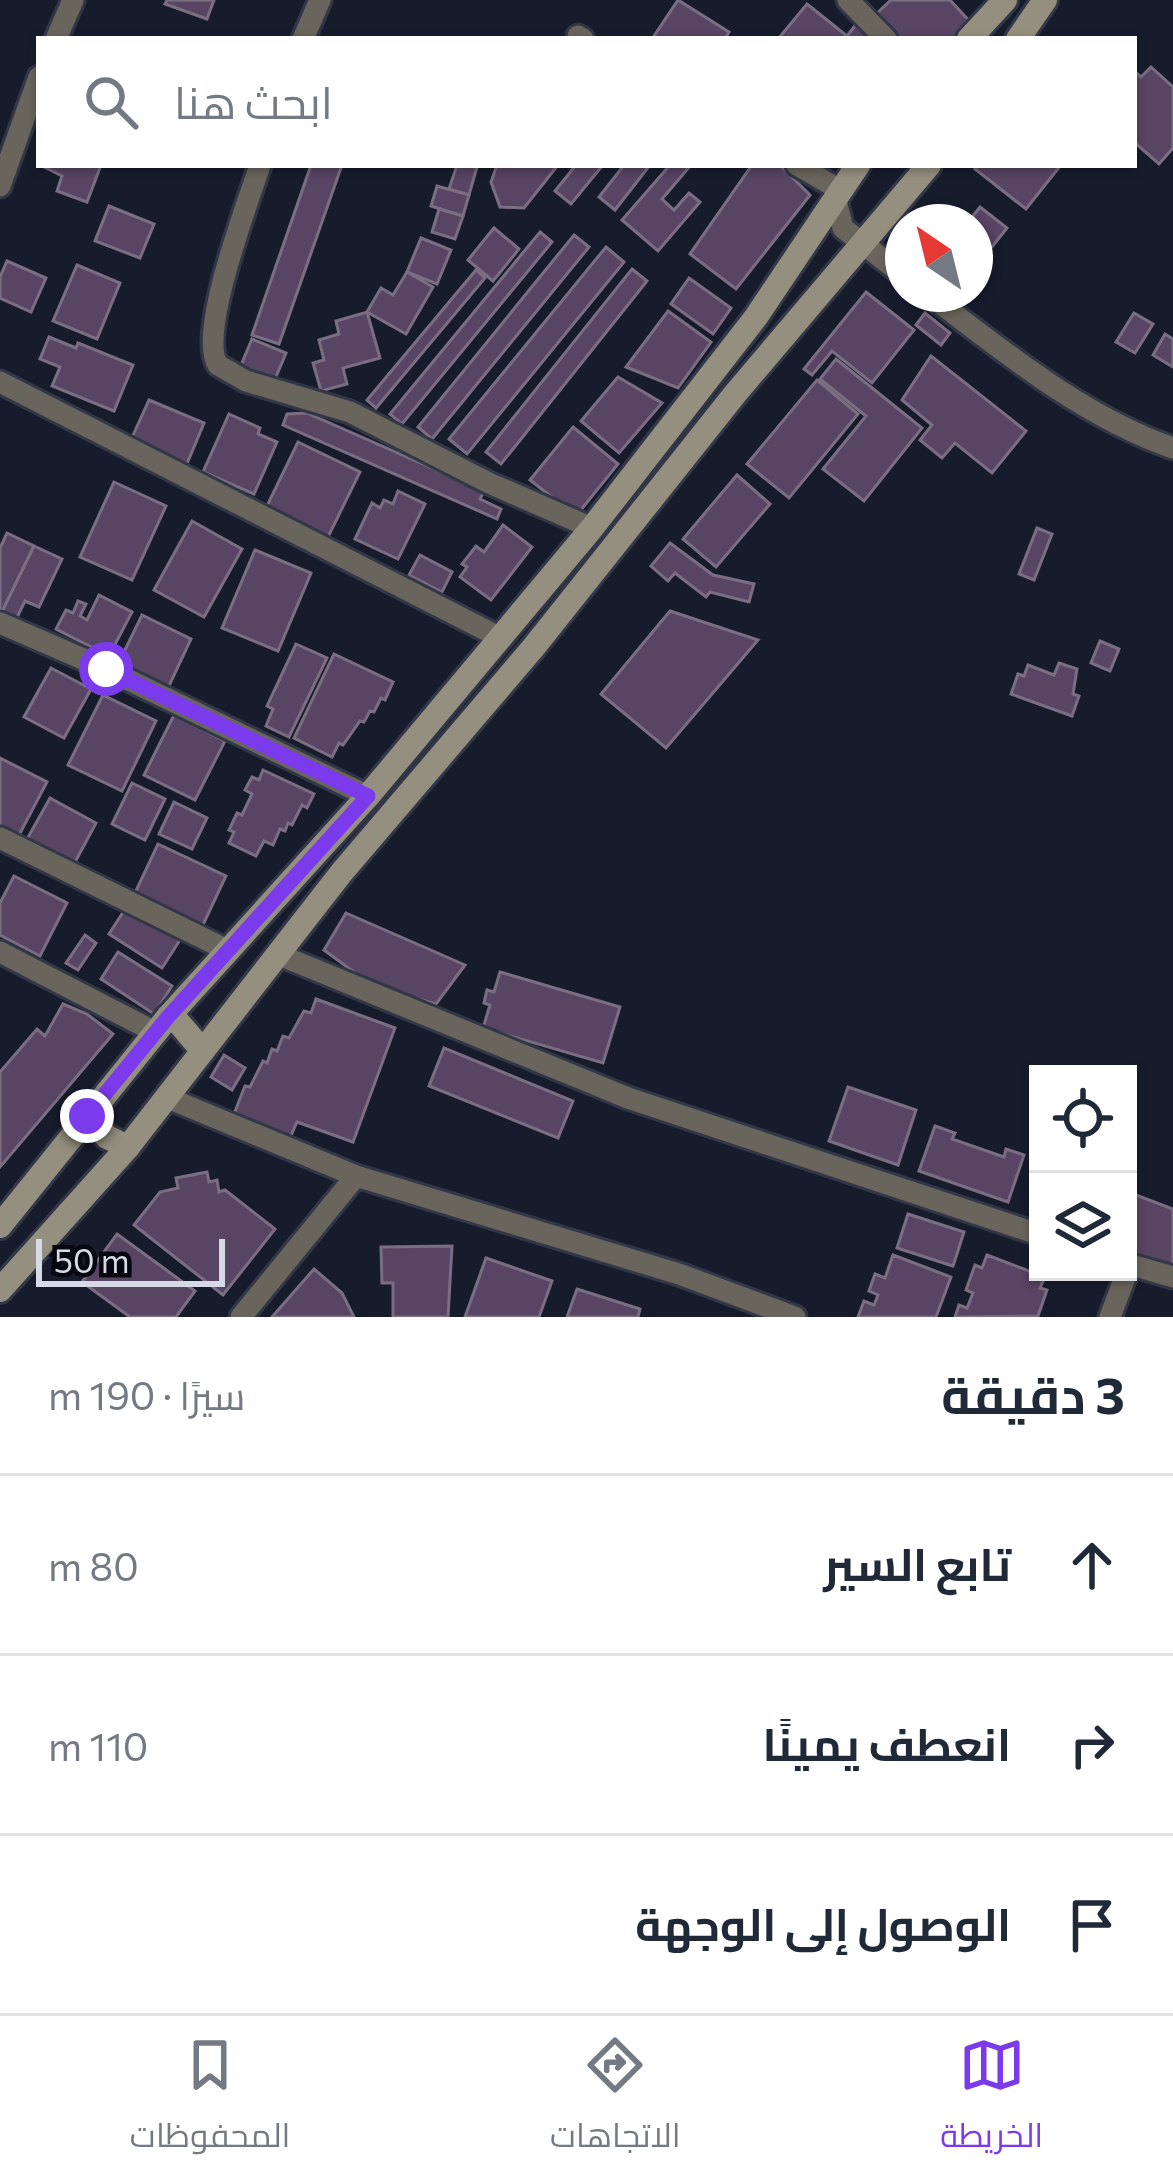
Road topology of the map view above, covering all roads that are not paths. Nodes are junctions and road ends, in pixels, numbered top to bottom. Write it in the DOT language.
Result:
graph roads {
  1 [pos="73,0"];
  2 [pos="320,0"];
  3 [pos="848,0"];
  4 [pos="1005,0"];
  5 [pos="1045,0"];
  6 [pos="57,36"];
  7 [pos="303,36"];
  8 [pos="883,36"];
  9 [pos="972,36"];
  10 [pos="1020,36"];
  11 [pos="36,85"];
  12 [pos="259,168"];
  13 [pos="801,168"];
  14 [pos="856,168"];
  15 [pos="926,168"];
  16 [pos="0,186"];
  17 [pos="838,194"];
  18 [pos="863,244"];
  19 [pos="885,261"];
  20 [pos="953,312"];
  21 [pos="0,382"];
  22 [pos="1173,448"];
  23 [pos="592,528"];
  24 [pos="0,622"];
  25 [pos="500,638"];
  26 [pos="368,796"];
  27 [pos="0,838"];
  28 [pos="227,950"];
  29 [pos="0,952"];
  30 [pos="277,954"];
  31 [pos="161,1024"];
  32 [pos="202,1050"];
  33 [pos="168,1097"];
  34 [pos="87,1116"];
  35 [pos="128,1147"];
  36 [pos="356,1175"];
  37 [pos="0,1226"];
  38 [pos="1029,1231"];
  39 [pos="1137,1269"];
  40 [pos="1173,1277"];
  41 [pos="1123,1281"];
  42 [pos="0,1290"];
  43 [pos="241,1317"];
  44 [pos="795,1317"];
  45 [pos="1110,1317"];
  1 -- 6 [label="street"];
  2 -- 7 [label="street"];
  3 -- 8 [label="street"];
  4 -- 9 [label="main road"];
  5 -- 10 [label="main road"];
  11 -- 16 [label="street"];
  12 -- 23 [label="street"];
  13 -- 17 [label="street"];
  14 -- 17 [label="main road"];
  15 -- 18 [label="main road"];
  17 -- 18 [label="street"];
  17 -- 23 [label="main road"];
  18 -- 19 [label="street"];
  18 -- 30 [label="main road"];
  20 -- 22 [label="street"];
  21 -- 25 [label="street"];
  23 -- 25 [label="main road"];
  24 -- 26 [label="street"];
  25 -- 26 [label="main road"];
  26 -- 28 [label="main road"];
  27 -- 28 [label="street"];
  28 -- 31 [label="main road"];
  29 -- 31 [label="street"];
  30 -- 32 [label="main road"];
  30 -- 38 [label="street"];
  31 -- 32 [label="main road"];
  31 -- 34 [label="main road"];
  32 -- 33 [label="main road"];
  33 -- 35 [label="main road"];
  33 -- 36 [label="street"];
  34 -- 35 [label="main road"];
  34 -- 37 [label="main road"];
  35 -- 42 [label="main road"];
  36 -- 43 [label="street"];
  36 -- 44 [label="street"];
  39 -- 40 [label="street"];
  41 -- 45 [label="street"];
}
